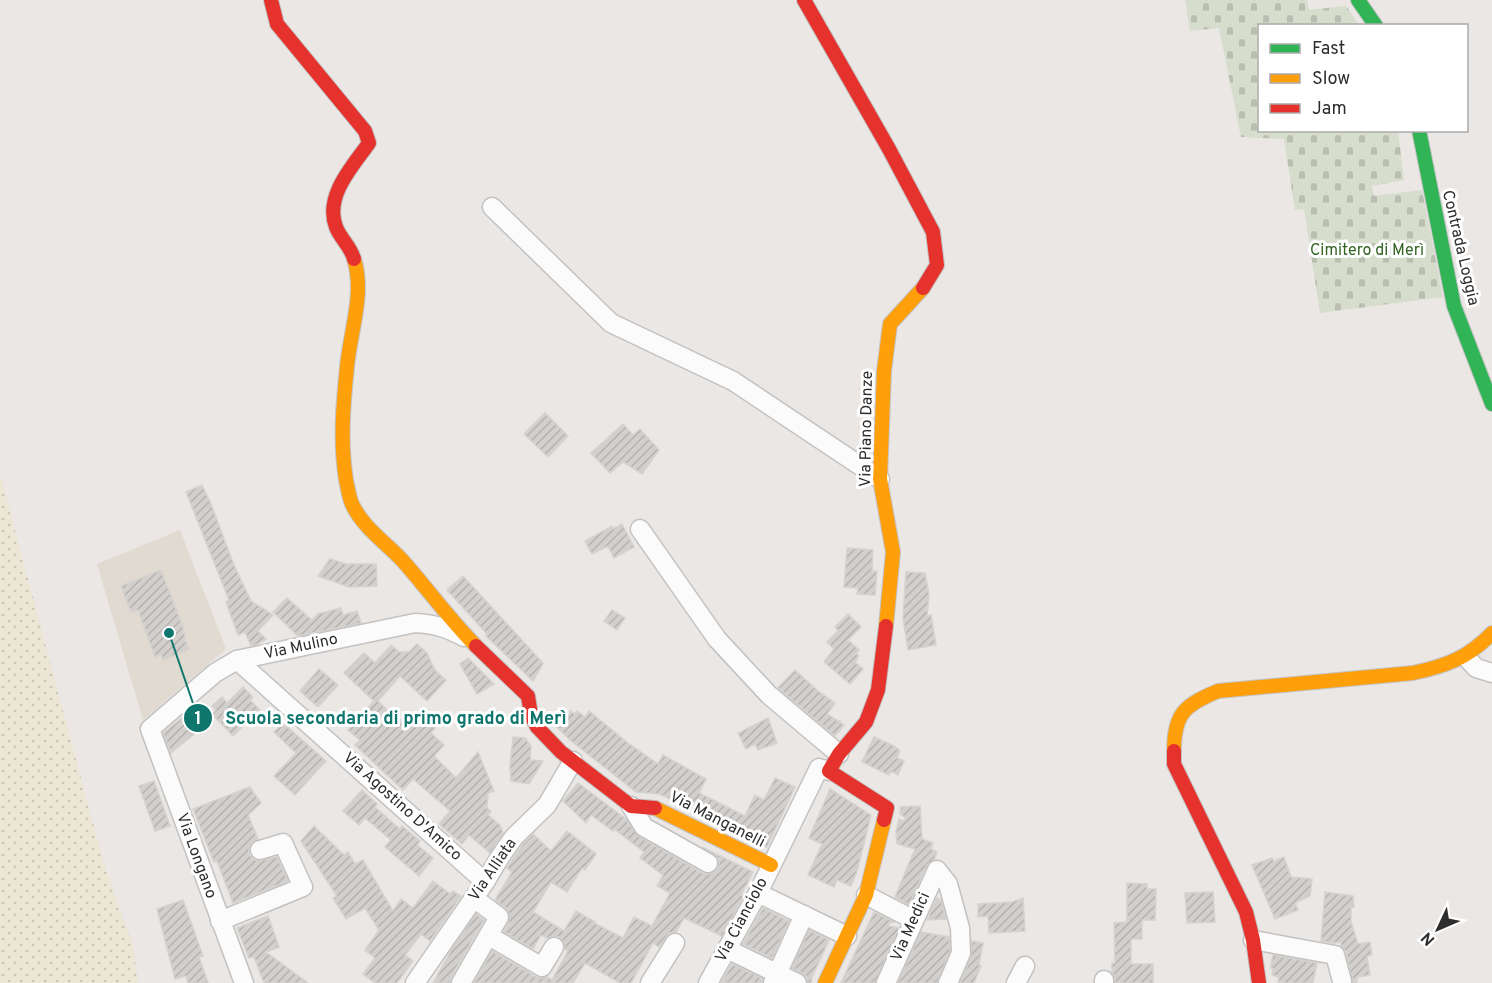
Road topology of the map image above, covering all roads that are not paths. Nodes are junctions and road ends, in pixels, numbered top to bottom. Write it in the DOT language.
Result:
graph roads {
  1 [pos="272,0"];
  2 [pos="804,0"];
  3 [pos="1358,0"];
  4 [pos="1375,24"];
  5 [pos="1419,132"];
  6 [pos="492,207"];
  7 [pos="1492,404"];
  8 [pos="880,479"];
  9 [pos="640,529"];
  10 [pos="1492,633"];
  11 [pos="472,642"];
  12 [pos="1466,657"];
  13 [pos="237,660"];
  14 [pos="1492,673"];
  15 [pos="150,729"];
  16 [pos="839,754"];
  17 [pos="573,761"];
  18 [pos="830,771"];
  19 [pos="631,806"];
  20 [pos="260,850"];
  21 [pos="708,863"];
  22 [pos="771,865"];
  23 [pos="485,882"];
  24 [pos="758,893"];
  25 [pos="866,895"];
  26 [pos="474,898"];
  27 [pos="804,915"];
  28 [pos="914,920"];
  29 [pos="220,921"];
  30 [pos="489,936"];
  31 [pos="847,936"];
  32 [pos="1253,940"];
  33 [pos="675,943"];
  34 [pos="554,947"];
  35 [pos="728,949"];
  36 [pos="1026,966"];
  37 [pos="775,978"];
  38 [pos="1342,981"];
  39 [pos="244,983"];
  40 [pos="415,983"];
  41 [pos="461,983"];
  42 [pos="650,983"];
  43 [pos="708,983"];
  44 [pos="797,983"];
  45 [pos="825,983"];
  46 [pos="886,983"];
  47 [pos="948,983"];
  48 [pos="1016,983"];
  49 [pos="1259,983"];
  1 -- 11 [label="street, Via Manganelli"];
  2 -- 8 [label="street, Via Piano Danze"];
  3 -- 4 [label="street"];
  5 -- 7 [label="street, Contrada Loggia"];
  6 -- 8 [label="street"];
  8 -- 16 [label="street, Via Piano Danze"];
  9 -- 16 [label="street"];
  10 -- 12 [label="street"];
  11 -- 13 [label="street, Via Mulino"];
  11 -- 17 [label="street, Via Manganelli"];
  12 -- 14 [label="street"];
  12 -- 32 [label="street"];
  13 -- 15 [label="street, Via Mulino"];
  13 -- 23 [label="street, Via Agostino D'Amico"];
  15 -- 29 [label="street, Via Longano"];
  16 -- 18 [label="street, Via Piano Danze"];
  17 -- 19 [label="street, Via Manganelli"];
  17 -- 23 [label="street, Via Alliata"];
  18 -- 22 [label="street, Via Cianciolo"];
  18 -- 25 [label="street"];
  19 -- 21 [label="street"];
  19 -- 22 [label="street, Via Manganelli"];
  20 -- 29 [label="street"];
  22 -- 24 [label="street, Via Cianciolo"];
  23 -- 26 [label="street, Via Alliata"];
  24 -- 27 [label="street"];
  24 -- 35 [label="street, Via Cianciolo"];
  25 -- 28 [label="street"];
  25 -- 31 [label="street"];
  26 -- 30 [label="street"];
  26 -- 40 [label="street, Via Alliata"];
  27 -- 31 [label="street"];
  27 -- 37 [label="street"];
  28 -- 46 [label="street, Via Medici"];
  28 -- 47 [label="street, Via Medici"];
  29 -- 39 [label="street, Via Longano"];
  30 -- 34 [label="street"];
  30 -- 41 [label="street"];
  31 -- 45 [label="street"];
  32 -- 38 [label="street"];
  32 -- 49 [label="street"];
  33 -- 42 [label="street"];
  35 -- 37 [label="street"];
  35 -- 43 [label="street, Via Cianciolo"];
  36 -- 48 [label="street"];
  37 -- 44 [label="street"];
}
